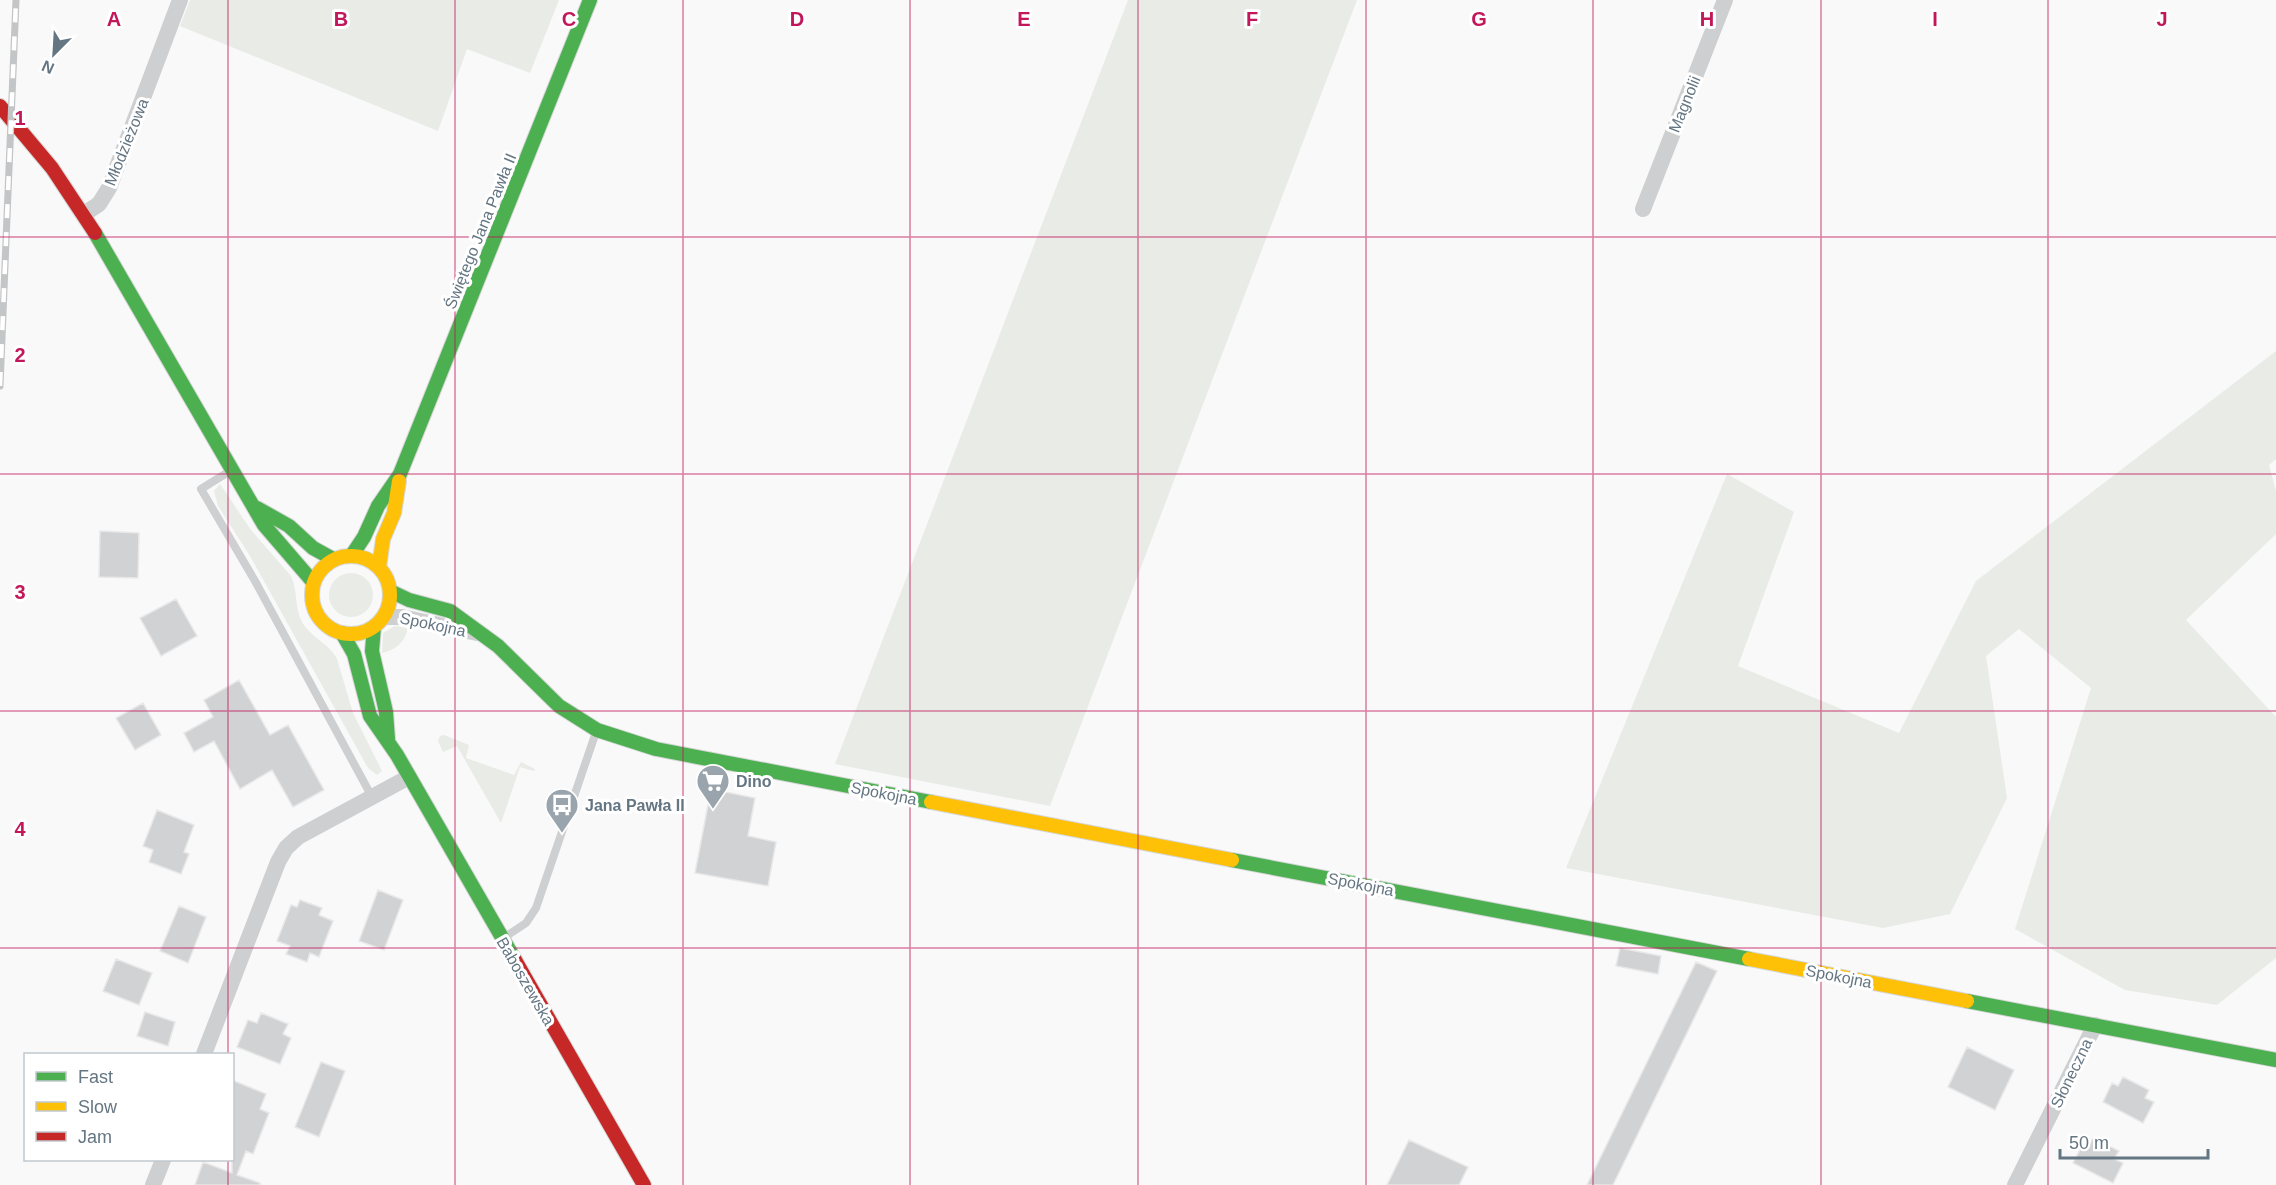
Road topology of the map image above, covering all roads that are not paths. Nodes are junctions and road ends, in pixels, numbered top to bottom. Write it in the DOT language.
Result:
graph roads {
  1 [pos="180,0"];
  2 [pos="590,0"];
  3 [pos="1725,0"];
  4 [pos="0,106"];
  5 [pos="1643,209"];
  6 [pos="84,214"];
  7 [pos="231,470"];
  8 [pos="400,474"];
  9 [pos="256,507"];
  10 [pos="352,555"];
  11 [pos="333,560"];
  12 [pos="379,567"];
  13 [pos="313,582"];
  14 [pos="390,591"];
  15 [pos="379,622"];
  16 [pos="342,633"];
  17 [pos="482,634"];
  18 [pos="597,730"];
  19 [pos="388,741"];
  20 [pos="409,777"];
  21 [pos="372,797"];
  22 [pos="502,939"];
  23 [pos="2095,1025"];
  24 [pos="204,1053"];
  25 [pos="2276,1060"];
  26 [pos="163,1161"];
  27 [pos="153,1185"];
  28 [pos="644,1185"];
  29 [pos="2015,1185"];
  1 -- 6 [label="street, Młodzieżowa"];
  2 -- 8 [label="street, Świętego Jana Pawła II"];
  3 -- 5 [label="street, Magnolii"];
  4 -- 6 [label="street"];
  6 -- 7 [label="street"];
  7 -- 9 [label="street"];
  7 -- 21 [label="lane"];
  8 -- 10 [label="street, Świętego Jana Pawła II"];
  8 -- 12 [label="street, Świętego Jana Pawła II"];
  9 -- 11 [label="street"];
  9 -- 13 [label="street"];
  10 -- 11 [label="street"];
  10 -- 12 [label="street"];
  11 -- 13 [label="street"];
  12 -- 14 [label="street"];
  13 -- 16 [label="street"];
  14 -- 15 [label="street"];
  14 -- 17 [label="street, Spokojna"];
  15 -- 16 [label="street"];
  15 -- 17 [label="street, Spokojna"];
  15 -- 19 [label="street, Baboszewska"];
  16 -- 19 [label="street, Baboszewska"];
  17 -- 18 [label="street, Spokojna"];
  18 -- 22 [label="lane"];
  18 -- 23 [label="street, Spokojna"];
  19 -- 20 [label="street, Baboszewska"];
  20 -- 21 [label="street"];
  20 -- 22 [label="street, Baboszewska"];
  21 -- 24 [label="street"];
  22 -- 28 [label="street, Baboszewska"];
  23 -- 25 [label="street, Spokojna"];
  23 -- 29 [label="street, Słoneczna"];
  26 -- 27 [label="street"];
}
